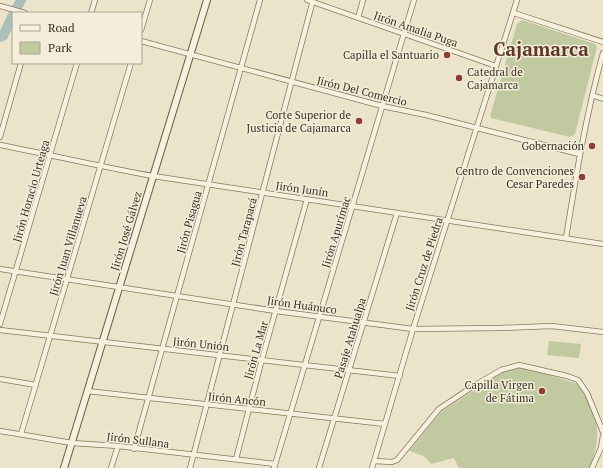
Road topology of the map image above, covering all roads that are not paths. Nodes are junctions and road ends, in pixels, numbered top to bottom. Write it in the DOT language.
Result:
graph roads {
  1 [pos="95,0"];
  2 [pos="150,0"];
  3 [pos="207,0"];
  4 [pos="260,0"];
  5 [pos="307,0"];
  6 [pos="362,0"];
  7 [pos="414,0"];
  8 [pos="517,0"];
  9 [pos="313,1"];
  10 [pos="0,6"];
  11 [pos="22,12"];
  12 [pos="91,12"];
  13 [pos="514,13"];
  14 [pos="358,18"];
  15 [pos="142,27"];
  16 [pos="403,34"];
  17 [pos="142,41"];
  18 [pos="603,42"];
  19 [pos="603,53"];
  20 [pos="190,55"];
  21 [pos="21,64"];
  22 [pos="77,64"];
  23 [pos="131,64"];
  24 [pos="496,66"];
  25 [pos="240,68"];
  26 [pos="292,83"];
  27 [pos="592,95"];
  28 [pos="603,99"];
  29 [pos="382,106"];
  30 [pos="477,128"];
  31 [pos="0,137"];
  32 [pos="0,145"];
  33 [pos="579,154"];
  34 [pos="51,155"];
  35 [pos="100,167"];
  36 [pos="153,176"];
  37 [pos="209,184"];
  38 [pos="264,193"];
  39 [pos="307,199"];
  40 [pos="353,205"];
  41 [pos="397,212"];
  42 [pos="448,221"];
  43 [pos="566,238"];
  44 [pos="603,244"];
  45 [pos="0,269"];
  46 [pos="17,271"];
  47 [pos="67,279"];
  48 [pos="120,287"];
  49 [pos="177,295"];
  50 [pos="233,304"];
  51 [pos="276,311"];
  52 [pos="320,316"];
  53 [pos="364,323"];
  54 [pos="0,324"];
  55 [pos="413,329"];
  56 [pos="0,330"];
  57 [pos="603,332"];
  58 [pos="50,335"];
  59 [pos="103,341"];
  60 [pos="161,349"];
  61 [pos="220,356"];
  62 [pos="262,359"];
  63 [pos="306,365"];
  64 [pos="349,370"];
  65 [pos="400,376"];
  66 [pos="0,379"];
  67 [pos="36,385"];
  68 [pos="88,391"];
  69 [pos="147,397"];
  70 [pos="207,405"];
  71 [pos="248,409"];
  72 [pos="290,414"];
  73 [pos="334,419"];
  74 [pos="386,424"];
  75 [pos="0,431"];
  76 [pos="603,432"];
  77 [pos="21,434"];
  78 [pos="603,436"];
  79 [pos="72,443"];
  80 [pos="118,446"];
  81 [pos="134,449"];
  82 [pos="194,456"];
  83 [pos="236,459"];
  84 [pos="375,461"];
  85 [pos="274,466"];
  86 [pos="64,468"];
  87 [pos="111,468"];
  88 [pos="190,468"];
  89 [pos="319,468"];
  90 [pos="372,468"];
  91 [pos="592,468"];
  1 -- 12 [label="street"];
  2 -- 15 [label="street"];
  3 -- 20 [label="street, Jirón José Gálvez"];
  4 -- 25 [label="street, Jirón Pisagua"];
  5 -- 9 [label="street, Jirón Amalia Puga"];
  6 -- 14 [label="street"];
  7 -- 16 [label="street, Jirón Apurímac"];
  8 -- 13 [label="street, Jirón Cruz de Piedra"];
  9 -- 14 [label="street, Jirón Amalia Puga"];
  9 -- 26 [label="street, Jirón Tarapacá"];
  10 -- 11 [label="street"];
  13 -- 18 [label="street"];
  13 -- 24 [label="street, Jirón Cruz de Piedra"];
  14 -- 16 [label="street, Jirón Amalia Puga"];
  16 -- 24 [label="street, Jirón Amalia Puga"];
  16 -- 29 [label="street, Jirón Apurímac"];
  17 -- 20 [label="street, Jirón Del Comercio"];
  19 -- 27 [label="street"];
  20 -- 25 [label="street, Jirón Del Comercio"];
  20 -- 36 [label="street, Jirón José Gálvez"];
  21 -- 31 [label="street"];
  22 -- 34 [label="street, Jirón Horacio Urteaga"];
  23 -- 35 [label="street, Jirón Juan Villanueva"];
  24 -- 30 [label="street, Jirón Cruz de Piedra"];
  25 -- 26 [label="street, Jirón Del Comercio"];
  25 -- 37 [label="street, Jirón Pisagua"];
  26 -- 29 [label="street, Jirón Del Comercio"];
  26 -- 38 [label="street, Jirón Tarapacá"];
  27 -- 28 [label="street"];
  27 -- 33 [label="street"];
  29 -- 30 [label="street, Jirón Del Comercio"];
  29 -- 40 [label="street, Jirón Apurímac"];
  30 -- 33 [label="street, Jirón Del Comercio"];
  30 -- 42 [label="street, Jirón Cruz de Piedra"];
  32 -- 34 [label="street, Jirón Junín"];
  33 -- 43 [label="street"];
  34 -- 35 [label="street, Jirón Junín"];
  34 -- 46 [label="street, Jirón Horacio Urteaga"];
  35 -- 36 [label="street, Jirón Junín"];
  35 -- 47 [label="street, Jirón Juan Villanueva"];
  36 -- 37 [label="street, Jirón Junín"];
  36 -- 48 [label="street, Jirón José Gálvez"];
  37 -- 38 [label="street, Jirón Junín"];
  37 -- 49 [label="street, Jirón Pisagua"];
  38 -- 39 [label="street, Jirón Junín"];
  38 -- 50 [label="street, Jirón Tarapacá"];
  39 -- 40 [label="street, Jirón Junín"];
  39 -- 51 [label="street, Jirón La Mar"];
  40 -- 41 [label="street, Jirón Junín"];
  40 -- 52 [label="street, Jirón Apurímac"];
  41 -- 42 [label="street, Jirón Junín"];
  41 -- 53 [label="street, Pasaje Atahualpa"];
  42 -- 43 [label="street, Jirón Junín"];
  42 -- 55 [label="street, Jirón Cruz de Piedra"];
  43 -- 44 [label="street, Jirón Junín"];
  45 -- 46 [label="street, Jirón Huánuco"];
  46 -- 47 [label="street, Jirón Huánuco"];
  46 -- 54 [label="street, Jirón Horacio Urteaga"];
  47 -- 48 [label="street, Jirón Huánuco"];
  47 -- 58 [label="street, Jirón Juan Villanueva"];
  48 -- 49 [label="street, Jirón Huánuco"];
  48 -- 59 [label="street, Jirón José Gálvez"];
  49 -- 50 [label="street, Jirón Huánuco"];
  49 -- 60 [label="street, Jirón Pisagua"];
  50 -- 51 [label="street, Jirón Huánuco"];
  50 -- 61 [label="street, Jirón Tarapacá"];
  51 -- 52 [label="street, Jirón Huánuco"];
  51 -- 62 [label="street, Jirón La Mar"];
  52 -- 53 [label="street, Jirón Huánuco"];
  52 -- 63 [label="street, Jirón Apurímac"];
  53 -- 55 [label="street, Jirón Huánuco"];
  53 -- 64 [label="street, Pasaje Atahualpa"];
  55 -- 57 [label="street, Jirón Huánuco"];
  55 -- 65 [label="street, Jirón Cruz de Piedra"];
  56 -- 58 [label="street, Jirón Unión"];
  58 -- 59 [label="street, Jirón Unión"];
  58 -- 67 [label="street, Jirón Juan Villanueva"];
  59 -- 60 [label="street, Jirón Unión"];
  59 -- 68 [label="street, Jirón José Gálvez"];
  60 -- 61 [label="street, Jirón Unión"];
  60 -- 69 [label="street, Jirón Pisagua"];
  61 -- 62 [label="street, Jirón Unión"];
  61 -- 70 [label="street, Jirón Tarapacá"];
  62 -- 63 [label="street, Jirón Unión"];
  62 -- 71 [label="street, Jirón La Mar"];
  63 -- 64 [label="street, Jirón Unión"];
  63 -- 72 [label="street, Jirón Apurímac"];
  64 -- 65 [label="street, Jirón Unión"];
  64 -- 73 [label="street, Pasaje Atahualpa"];
  65 -- 74 [label="street, Jirón Cruz de Piedra"];
  66 -- 67 [label="street"];
  67 -- 77 [label="street, Jirón Juan Villanueva"];
  68 -- 69 [label="street, Jirón Ancón"];
  68 -- 79 [label="street, Jirón José Gálvez"];
  69 -- 70 [label="street, Jirón Ancón"];
  69 -- 81 [label="street, Jirón Pisagua"];
  70 -- 71 [label="street, Jirón Ancón"];
  70 -- 82 [label="street, Jirón Tarapacá"];
  71 -- 72 [label="street, Jirón Ancón"];
  71 -- 83 [label="street, Jirón La Mar"];
  72 -- 73 [label="street, Jirón Ancón"];
  72 -- 85 [label="street, Jirón Apurímac"];
  73 -- 74 [label="street, Jirón Ancón"];
  73 -- 89 [label="street, Pasaje Atahualpa"];
  74 -- 84 [label="street, Jirón Cruz de Piedra"];
  75 -- 77 [label="street, Jirón Sullana"];
  76 -- 84 [label="street"];
  77 -- 79 [label="street, Jirón Sullana"];
  78 -- 91 [label="street"];
  79 -- 80 [label="street, Jirón Sullana"];
  79 -- 86 [label="street, Jirón José Gálvez"];
  80 -- 81 [label="street, Jirón Sullana"];
  80 -- 87 [label="street"];
  81 -- 82 [label="street, Jirón Sullana"];
  82 -- 83 [label="street, Jirón Sullana"];
  82 -- 88 [label="street, Jirón Tarapacá"];
  83 -- 85 [label="street, Jirón Sullana"];
  84 -- 90 [label="street, Jirón Cruz de Piedra"];
}
